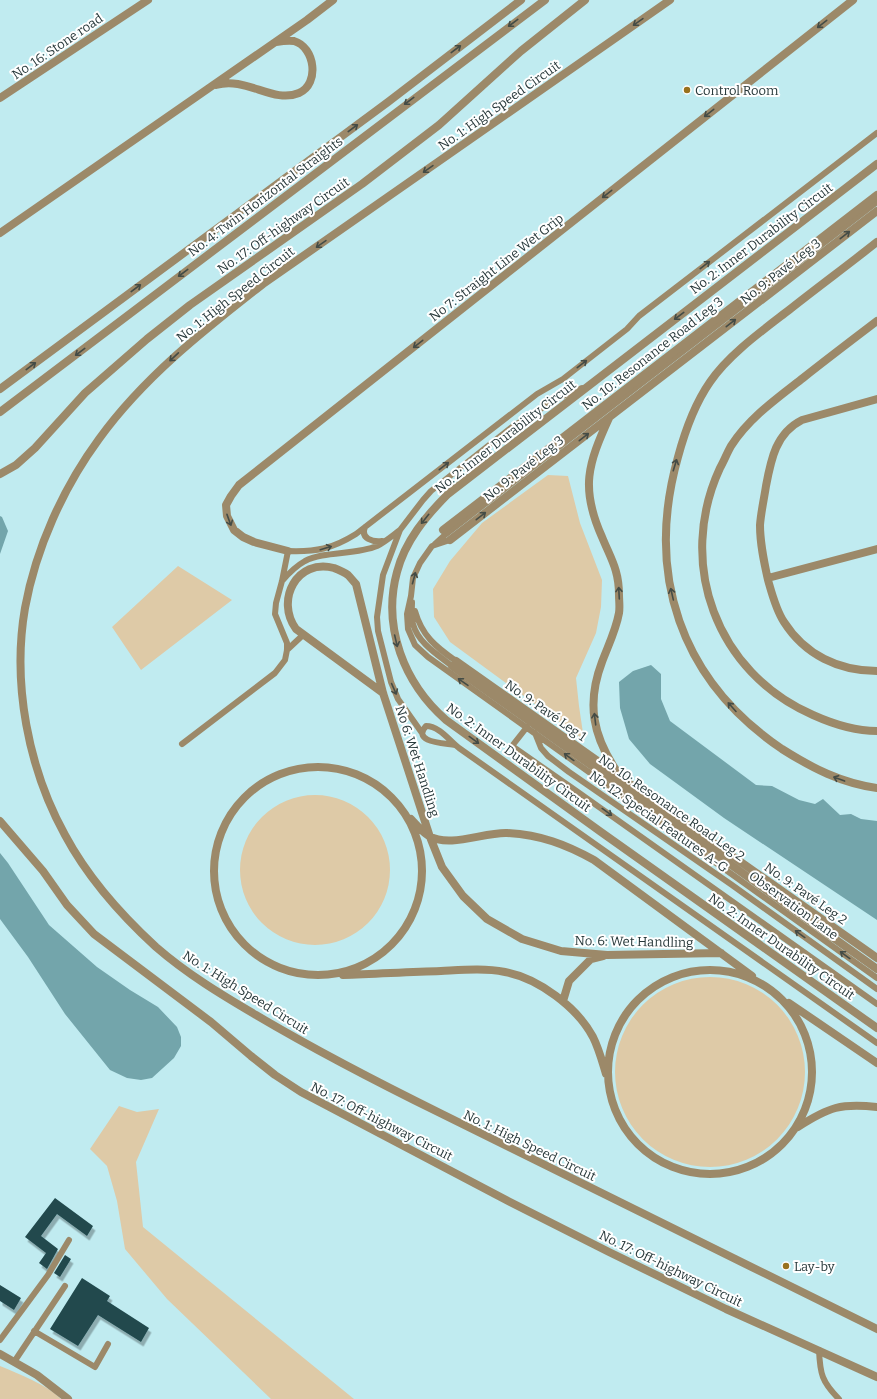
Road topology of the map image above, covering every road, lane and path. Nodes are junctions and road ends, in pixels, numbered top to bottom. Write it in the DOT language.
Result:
graph roads {
  1 [pos="148,0"];
  2 [pos="333,0"];
  3 [pos="521,0"];
  4 [pos="545,0"];
  5 [pos="585,0"];
  6 [pos="670,0"];
  7 [pos="853,0"];
  8 [pos="274,42"];
  9 [pos="0,98"];
  10 [pos="188,102"];
  11 [pos="877,133"];
  12 [pos="877,164"];
  13 [pos="877,195"];
  14 [pos="877,202"];
  15 [pos="877,211"];
  16 [pos="0,233"];
  17 [pos="877,242"];
  18 [pos="877,321"];
  19 [pos="587,386"];
  20 [pos="0,389"];
  21 [pos="877,399"];
  22 [pos="0,412"];
  23 [pos="610,417"];
  24 [pos="0,474"];
  25 [pos="364,527"];
  26 [pos="400,530"];
  27 [pos="443,530"];
  28 [pos="450,540"];
  29 [pos="384,541"];
  30 [pos="432,546"];
  31 [pos="877,549"];
  32 [pos="288,552"];
  33 [pos="768,578"];
  34 [pos="282,581"];
  35 [pos="411,596"];
  36 [pos="303,635"];
  37 [pos="287,650"];
  38 [pos="454,663"];
  39 [pos="877,671"];
  40 [pos="383,693"];
  41 [pos="527,727"];
  42 [pos="877,731"];
  43 [pos="534,732"];
  44 [pos="422,733"];
  45 [pos="182,744"];
  46 [pos="455,745"];
  47 [pos="622,779"];
  48 [pos="877,788"];
  49 [pos="408,816"];
  50 [pos="0,821"];
  51 [pos="430,837"];
  52 [pos="607,954"];
  53 [pos="721,954"];
  54 [pos="877,958"];
  55 [pos="877,969"];
  56 [pos="328,975"];
  57 [pos="877,978"];
  58 [pos="756,979"];
  59 [pos="877,989"];
  60 [pos="784,1000"];
  61 [pos="563,1001"];
  62 [pos="877,1004"];
  63 [pos="877,1028"];
  64 [pos="877,1042"];
  65 [pos="877,1063"];
  66 [pos="607,1079"];
  67 [pos="877,1107"];
  68 [pos="798,1127"];
  69 [pos="69,1240"];
  70 [pos="65,1286"];
  71 [pos="877,1329"];
  72 [pos="34,1331"];
  73 [pos="0,1340"];
  74 [pos="108,1344"];
  75 [pos="819,1350"];
  76 [pos="0,1354"];
  77 [pos="14,1362"];
  78 [pos="877,1377"];
  79 [pos="68,1399"];
  80 [pos="839,1399"];
  1 -- 9 [label="street, No. 16: Stone road"];
  2 -- 8 [label="street"];
  20 -- 3 [label="street, No. 4: Twin Horizontal Straights, one-way"];
  4 -- 22 [label="street, No. 4: Twin Horizontal Straights, one-way"];
  5 -- 24 [label="street, No. 17: Off-highway Circuit"];
  6 -- 71 [label="street, No. 1: High Speed Circuit, one-way"];
  7 -- 32 [label="street, No 7: Straight Line Wet Grip, one-way"];
  8 -- 10 [label="street"];
  8 -- 10 [label="street"];
  10 -- 16 [label="street"];
  25 -- 11 [label="lane, one-way"];
  12 -- 19 [label="street, No. 2: Inner Durability Circuit, one-way"];
  13 -- 27 [label="street, No. 10: Resonance Road Leg 3"];
  14 -- 30 [label="lane, Observation Lane"];
  23 -- 15 [label="street, No. 9: Pavé Leg 3, one-way"];
  48 -- 17 [label="street, one-way"];
  18 -- 42 [label="street"];
  19 -- 26 [label="lane"];
  19 -- 63 [label="street, No. 2: Inner Durability Circuit, one-way"];
  21 -- 33 [label="street"];
  28 -- 23 [label="street, No. 9: Pavé Leg 3, one-way"];
  47 -- 23 [label="street, one-way"];
  25 -- 29 [label="lane"];
  32 -- 25 [label="lane, one-way"];
  26 -- 29 [label="lane"];
  26 -- 44 [label="lane, one-way"];
  27 -- 30 [label="lane"];
  28 -- 30 [label="lane"];
  29 -- 34 [label="lane"];
  35 -- 30 [label="lane, Observation Lane, one-way"];
  31 -- 33 [label="street"];
  32 -- 34 [label="lane"];
  33 -- 39 [label="street"];
  34 -- 37 [label="lane"];
  35 -- 38 [label="lane"];
  41 -- 35 [label="lane, Observation Lane, one-way"];
  36 -- 37 [label="lane"];
  36 -- 40 [label="street, No 6: Wet Handling"];
  36 -- 40 [label="street, No 6: Wet Handling"];
  37 -- 45 [label="lane"];
  38 -- 47 [label="street, No. 9: Pavé Leg 1"];
  38 -- 55 [label="street, No. 10: Resonance Road Leg 2"];
  40 -- 51 [label="street, No 6: Wet Handling"];
  41 -- 43 [label="lane, Observation Lane"];
  41 -- 62 [label="lane, one-way"];
  57 -- 43 [label="lane, Observation Lane, one-way"];
  59 -- 43 [label="lane, No. 12: Special Features A-G, one-way"];
  44 -- 46 [label="lane"];
  44 -- 46 [label="lane"];
  46 -- 64 [label="lane"];
  47 -- 54 [label="street, No. 9: Pavé Leg 2"];
  49 -- 51 [label="street, No. 6: Wet Handling"];
  49 -- 56 [label="street, No 6: Wet Handling"];
  49 -- 56 [label="street, No 6: Wet Handling"];
  50 -- 75 [label="street, No. 17: Off-highway Circuit"];
  51 -- 52 [label="street, No. 6: Wet Handling"];
  51 -- 53 [label="street, No. 6: Wet Handling"];
  52 -- 53 [label="street, No. 6: Wet Handling"];
  52 -- 61 [label="street"];
  53 -- 58 [label="street, No. 6: Wet Handling"];
  56 -- 61 [label="street"];
  58 -- 60 [label="street"];
  58 -- 66 [label="street"];
  60 -- 65 [label="street"];
  60 -- 68 [label="street"];
  61 -- 66 [label="street"];
  66 -- 68 [label="street"];
  67 -- 68 [label="street"];
  69 -- 73 [label="lane"];
  70 -- 72 [label="lane"];
  72 -- 74 [label="lane"];
  72 -- 77 [label="lane"];
  75 -- 78 [label="street, No. 17: Off-highway Circuit"];
  75 -- 80 [label="lane"];
  76 -- 77 [label="street"];
  77 -- 79 [label="street"];
}
